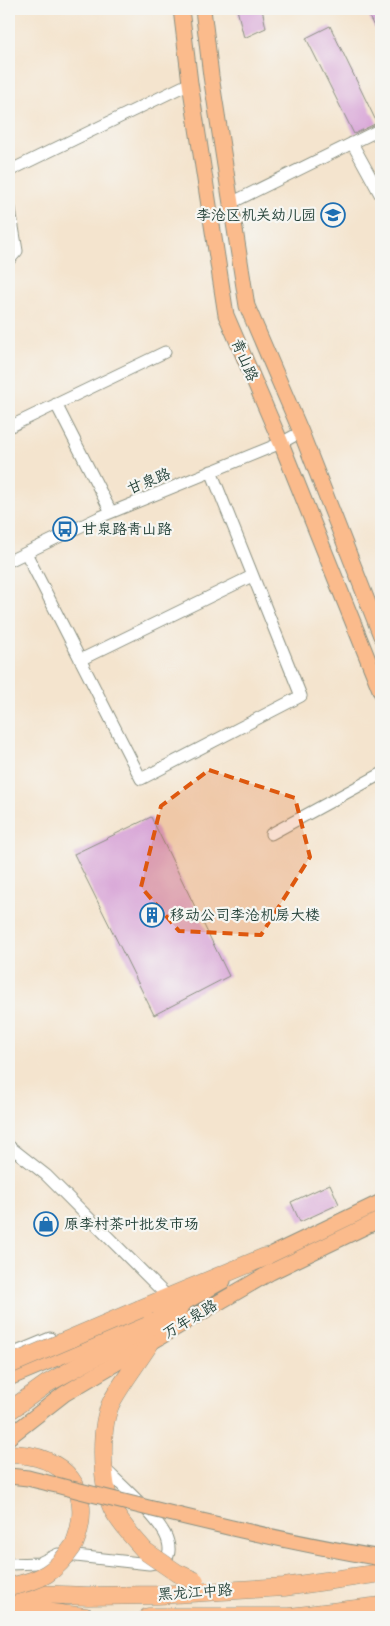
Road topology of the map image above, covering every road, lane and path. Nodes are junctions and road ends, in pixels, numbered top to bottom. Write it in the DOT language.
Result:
graph roads {
  1 [pos="181,9"];
  2 [pos="203,9"];
  3 [pos="190,83"];
  4 [pos="381,129"];
  5 [pos="352,144"];
  6 [pos="9,171"];
  7 [pos="381,196"];
  8 [pos="9,203"];
  9 [pos="231,203"];
  10 [pos="9,260"];
  11 [pos="165,352"];
  12 [pos="56,404"];
  13 [pos="9,427"];
  14 [pos="301,432"];
  15 [pos="281,443"];
  16 [pos="211,472"];
  17 [pos="111,512"];
  18 [pos="26,553"];
  19 [pos="9,561"];
  20 [pos="252,576"];
  21 [pos="381,636"];
  22 [pos="80,660"];
  23 [pos="381,692"];
  24 [pos="381,774"];
  25 [pos="271,834"];
  26 [pos="9,1146"];
  27 [pos="381,1202"];
  28 [pos="381,1219"];
  29 [pos="265,1257"];
  30 [pos="174,1302"];
  31 [pos="140,1309"];
  32 [pos="150,1343"];
  33 [pos="9,1355"];
  34 [pos="9,1365"];
  35 [pos="9,1378"];
  36 [pos="9,1411"];
  37 [pos="9,1437"];
  38 [pos="9,1454"];
  39 [pos="104,1468"];
  40 [pos="9,1476"];
  41 [pos="381,1558"];
  42 [pos="9,1564"];
  43 [pos="381,1574"];
  44 [pos="9,1587"];
  45 [pos="224,1591"];
  46 [pos="9,1593"];
  47 [pos="381,1606"];
  48 [pos="9,1608"];
  49 [pos="86,1617"];
  50 [pos="148,1617"];
  51 [pos="288,1617"];
  1 -- 3 [label="main road, 青山路"];
  2 -- 9 [label="main road, 青山路"];
  3 -- 6 [label="street"];
  3 -- 15 [label="main road, 青山路"];
  4 -- 5 [label="street"];
  5 -- 7 [label="street"];
  5 -- 9 [label="street"];
  8 -- 10 [label="street"];
  9 -- 14 [label="main road, 青山路"];
  11 -- 12 [label="street"];
  12 -- 13 [label="street"];
  12 -- 17 [label="street"];
  14 -- 15 [label="street, 甘泉路"];
  14 -- 21 [label="main road, 青山路"];
  15 -- 16 [label="street, 甘泉路"];
  15 -- 23 [label="main road, 青山路"];
  16 -- 17 [label="street, 甘泉路"];
  16 -- 20 [label="street"];
  17 -- 18 [label="street, 甘泉路"];
  18 -- 19 [label="street, 甘泉路"];
  18 -- 22 [label="street"];
  20 -- 22 [label="street"];
  20 -- 22 [label="street"];
  24 -- 25 [label="street"];
  26 -- 30 [label="street"];
  27 -- 29 [label="main road"];
  28 -- 32 [label="main road, 万年泉路"];
  29 -- 30 [label="highway"];
  30 -- 31 [label="highway"];
  30 -- 35 [label="main road"];
  30 -- 36 [label="highway"];
  31 -- 33 [label="street"];
  31 -- 34 [label="highway, bridge"];
  32 -- 37 [label="main road, 万年泉路"];
  32 -- 39 [label="highway"];
  38 -- 44 [label="highway, bridge"];
  39 -- 42 [label="street"];
  39 -- 45 [label="highway, bridge"];
  40 -- 41 [label="main road, bridge"];
  43 -- 45 [label="highway, 黑龙江中路"];
  45 -- 46 [label="highway, 黑龙江中路"];
  47 -- 51 [label="highway, 黑龙江中路"];
  48 -- 49 [label="highway"];
  50 -- 51 [label="highway, 黑龙江中路"];
}
